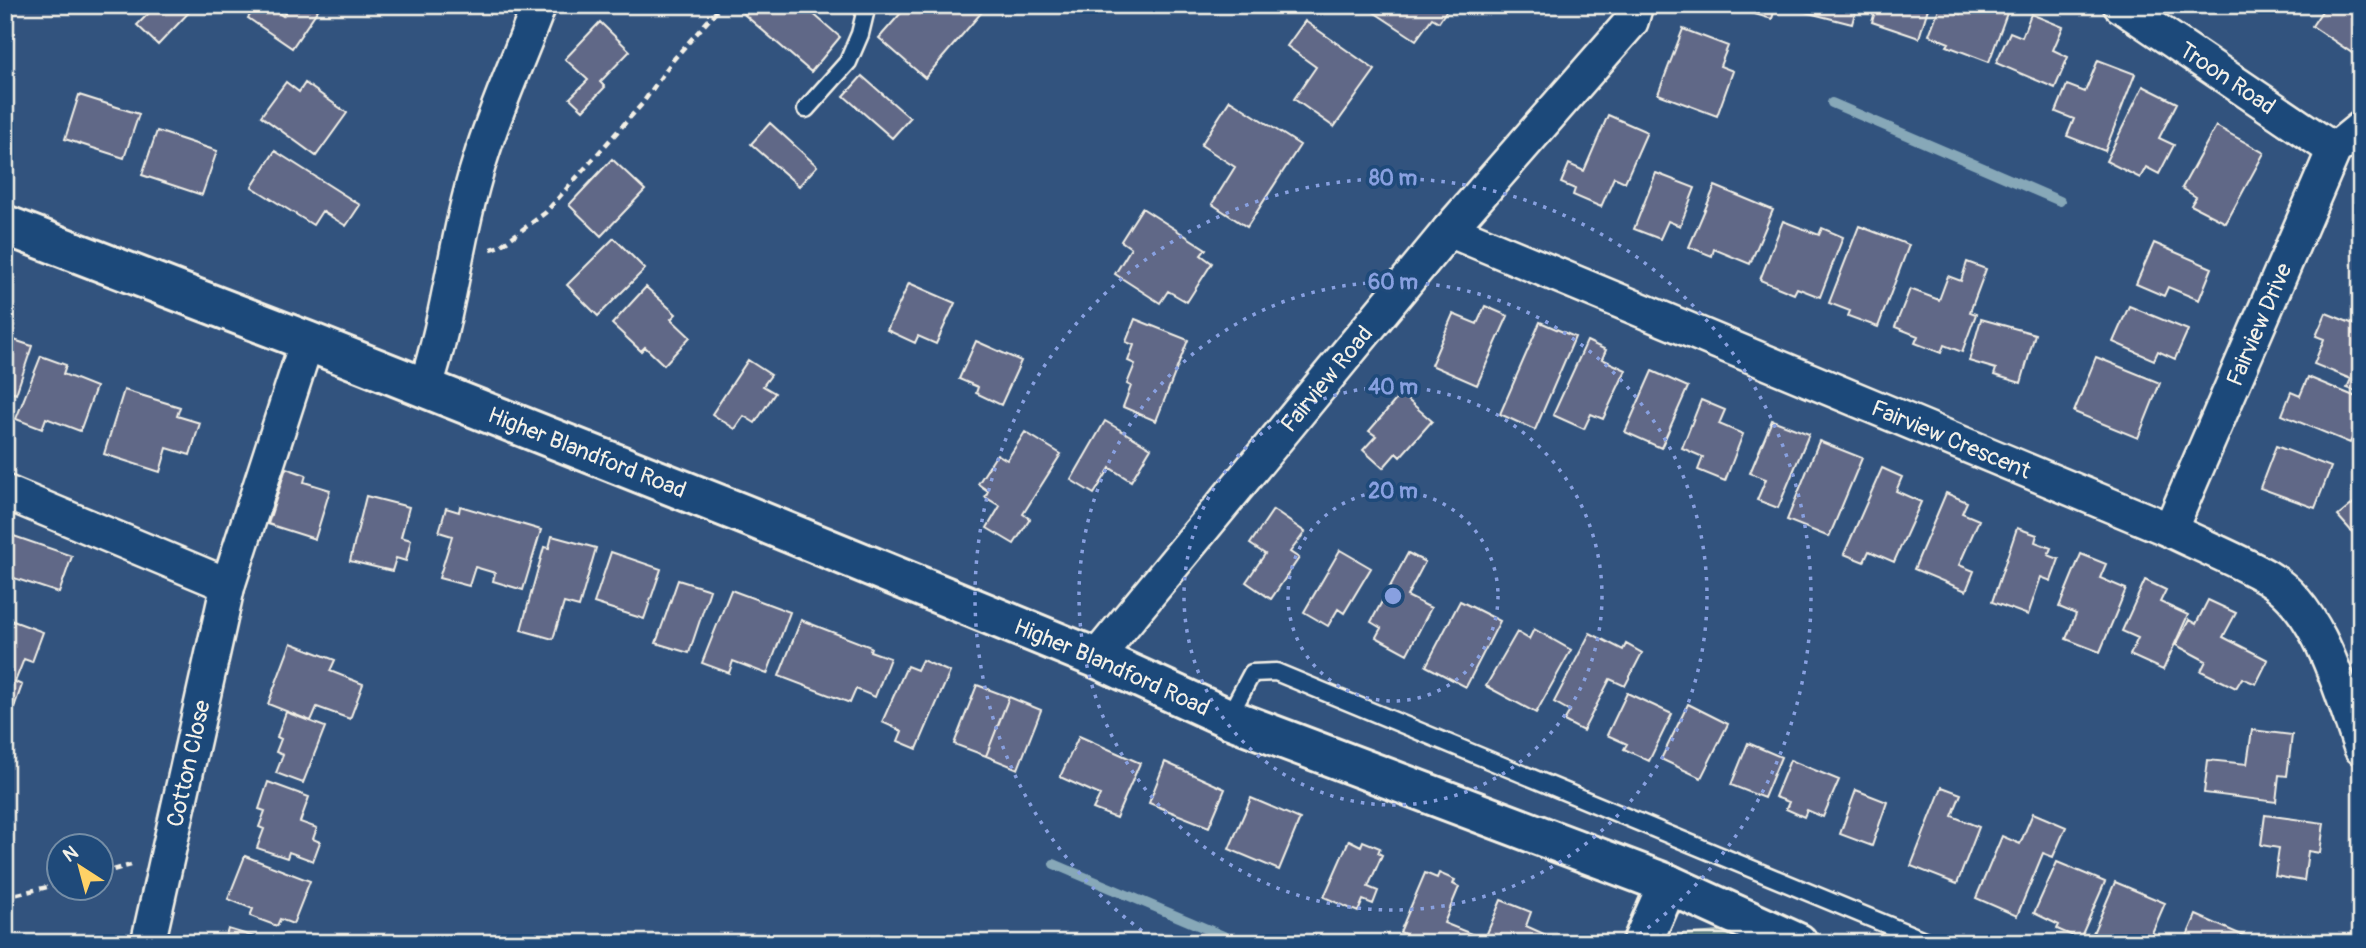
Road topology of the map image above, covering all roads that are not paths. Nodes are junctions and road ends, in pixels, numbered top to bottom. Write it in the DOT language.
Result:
graph roads {
  1 [pos="539,5"];
  2 [pos="867,5"];
  3 [pos="1636,5"];
  4 [pos="2120,5"];
  5 [pos="806,109"];
  6 [pos="2361,128"];
  7 [pos="2334,150"];
  8 [pos="5,225"];
  9 [pos="1449,230"];
  10 [pos="307,341"];
  11 [pos="425,388"];
  12 [pos="5,492"];
  13 [pos="2170,530"];
  14 [pos="228,585"];
  15 [pos="1096,658"];
  16 [pos="1228,718"];
  17 [pos="2361,748"];
  18 [pos="1668,884"];
  19 [pos="148,943"];
  20 [pos="1642,943"];
  21 [pos="1798,943"];
  22 [pos="1931,943"];
  1 -- 11 [label="street"];
  2 -- 5 [label="lane"];
  3 -- 9 [label="street, Fairview Road"];
  4 -- 7 [label="street, Troon Road"];
  6 -- 7 [label="street, Fairview Drive"];
  7 -- 13 [label="street, Fairview Drive"];
  8 -- 10 [label="main road, Higher Blandford Road"];
  9 -- 13 [label="street, Fairview Crescent"];
  9 -- 15 [label="street, Fairview Road"];
  10 -- 11 [label="main road, Higher Blandford Road"];
  10 -- 14 [label="street, Cotton Close"];
  11 -- 15 [label="main road, Higher Blandford Road"];
  12 -- 14 [label="street"];
  13 -- 17 [label="street, Fairview Crescent"];
  14 -- 19 [label="street, Cotton Close"];
  15 -- 16 [label="main road, Higher Blandford Road"];
  16 -- 18 [label="main road, Higher Blandford Road"];
  16 -- 22 [label="lane"];
  18 -- 20 [label="main road"];
  18 -- 21 [label="main road, Higher Blandford Road"];
}
